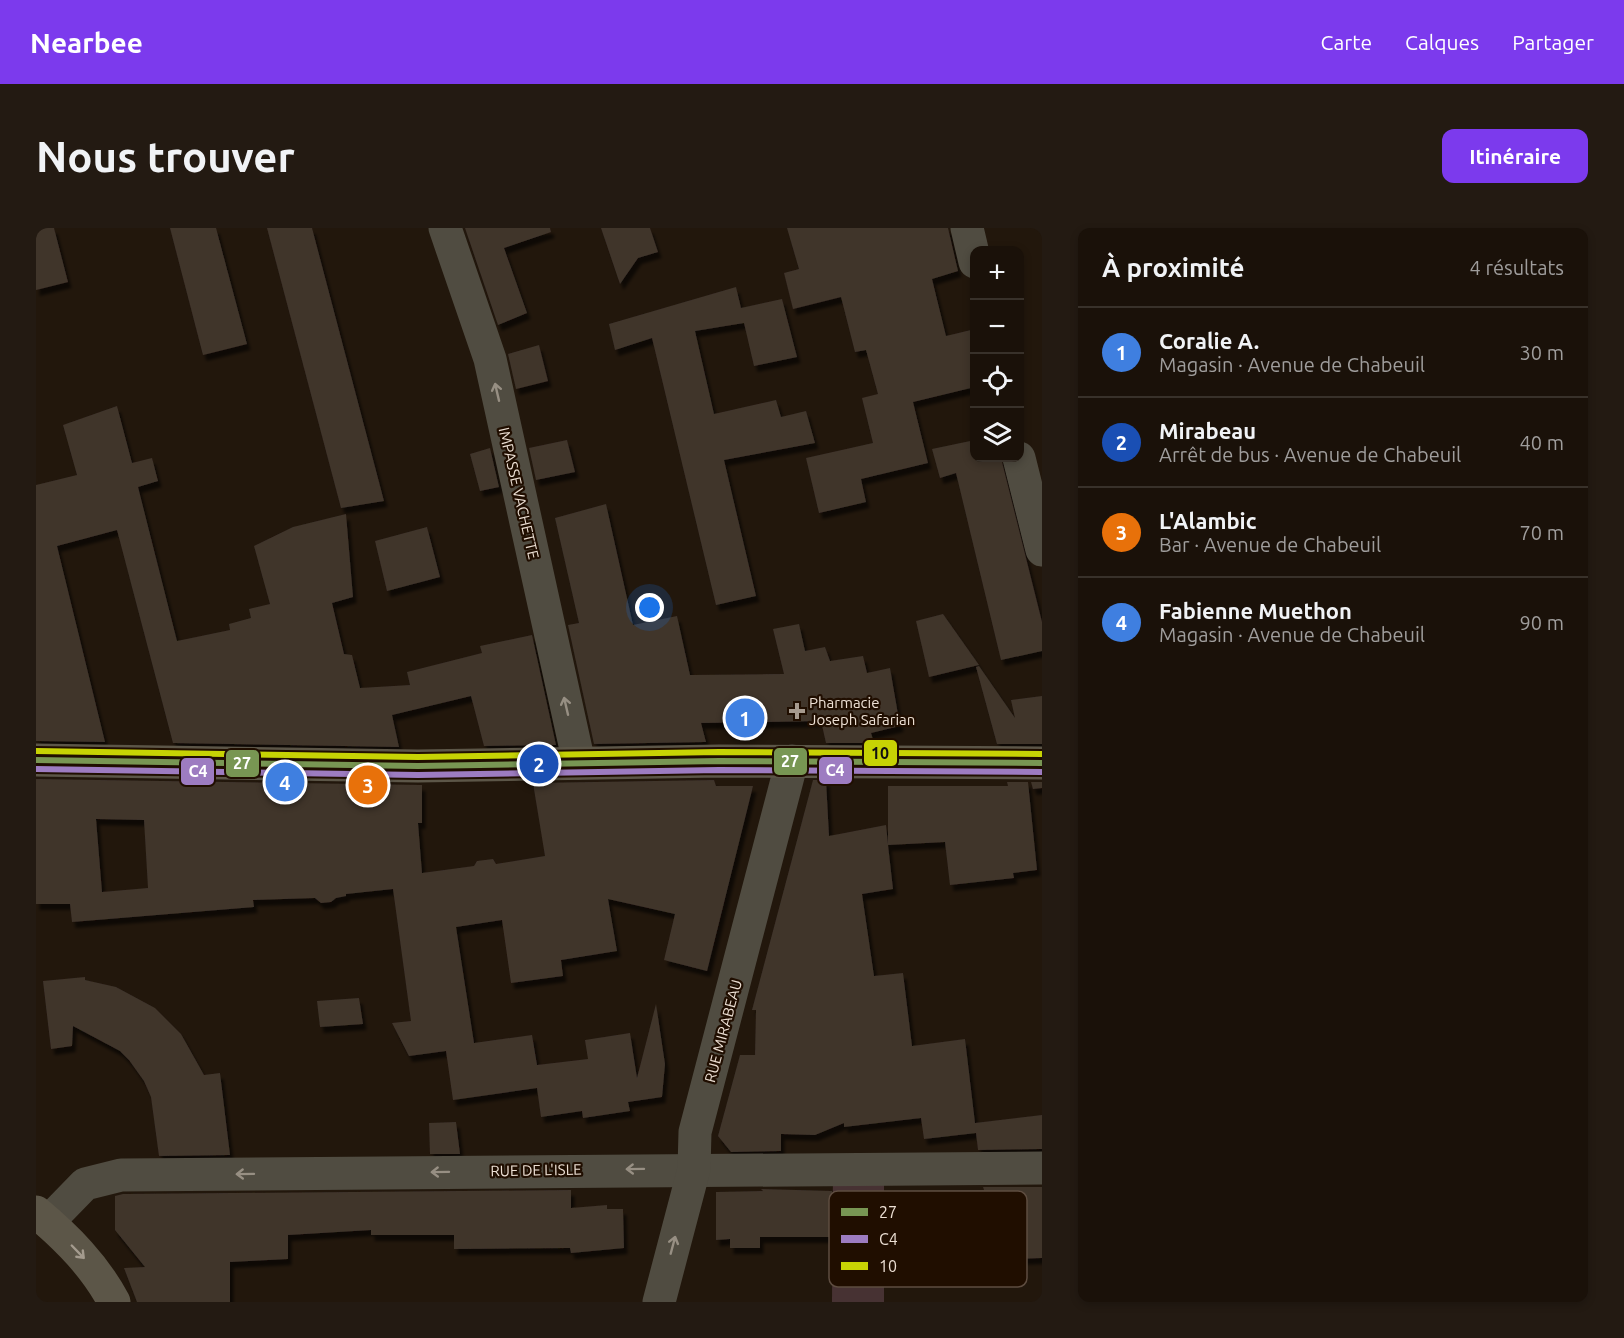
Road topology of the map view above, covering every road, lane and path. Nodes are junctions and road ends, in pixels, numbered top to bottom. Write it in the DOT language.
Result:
graph roads {
  1 [pos="445,228"];
  2 [pos="967,228"];
  3 [pos="971,246"];
  4 [pos="1020,462"];
  5 [pos="1042,550"];
  6 [pos="36,760"];
  7 [pos="792,761"];
  8 [pos="579,763"];
  9 [pos="1042,764"];
  10 [pos="1042,1168"];
  11 [pos="693,1169"];
  12 [pos="42,1217"];
  13 [pos="114,1302"];
  14 [pos="659,1302"];
  8 -- 1 [label="street, IMPASSE VACHETTE, one-way"];
  2 -- 3 [label="street"];
  4 -- 5 [label="street"];
  6 -- 8 [label="main road"];
  7 -- 8 [label="main road"];
  7 -- 9 [label="main road"];
  7 -- 11 [label="street, RUE MIRABEAU"];
  10 -- 11 [label="street, RUE DE L'ISLE"];
  11 -- 12 [label="street, RUE DE L'ISLE, one-way"];
  14 -- 11 [label="street, RUE MIRABEAU, one-way"];
  12 -- 13 [label="main road, one-way"];
}
